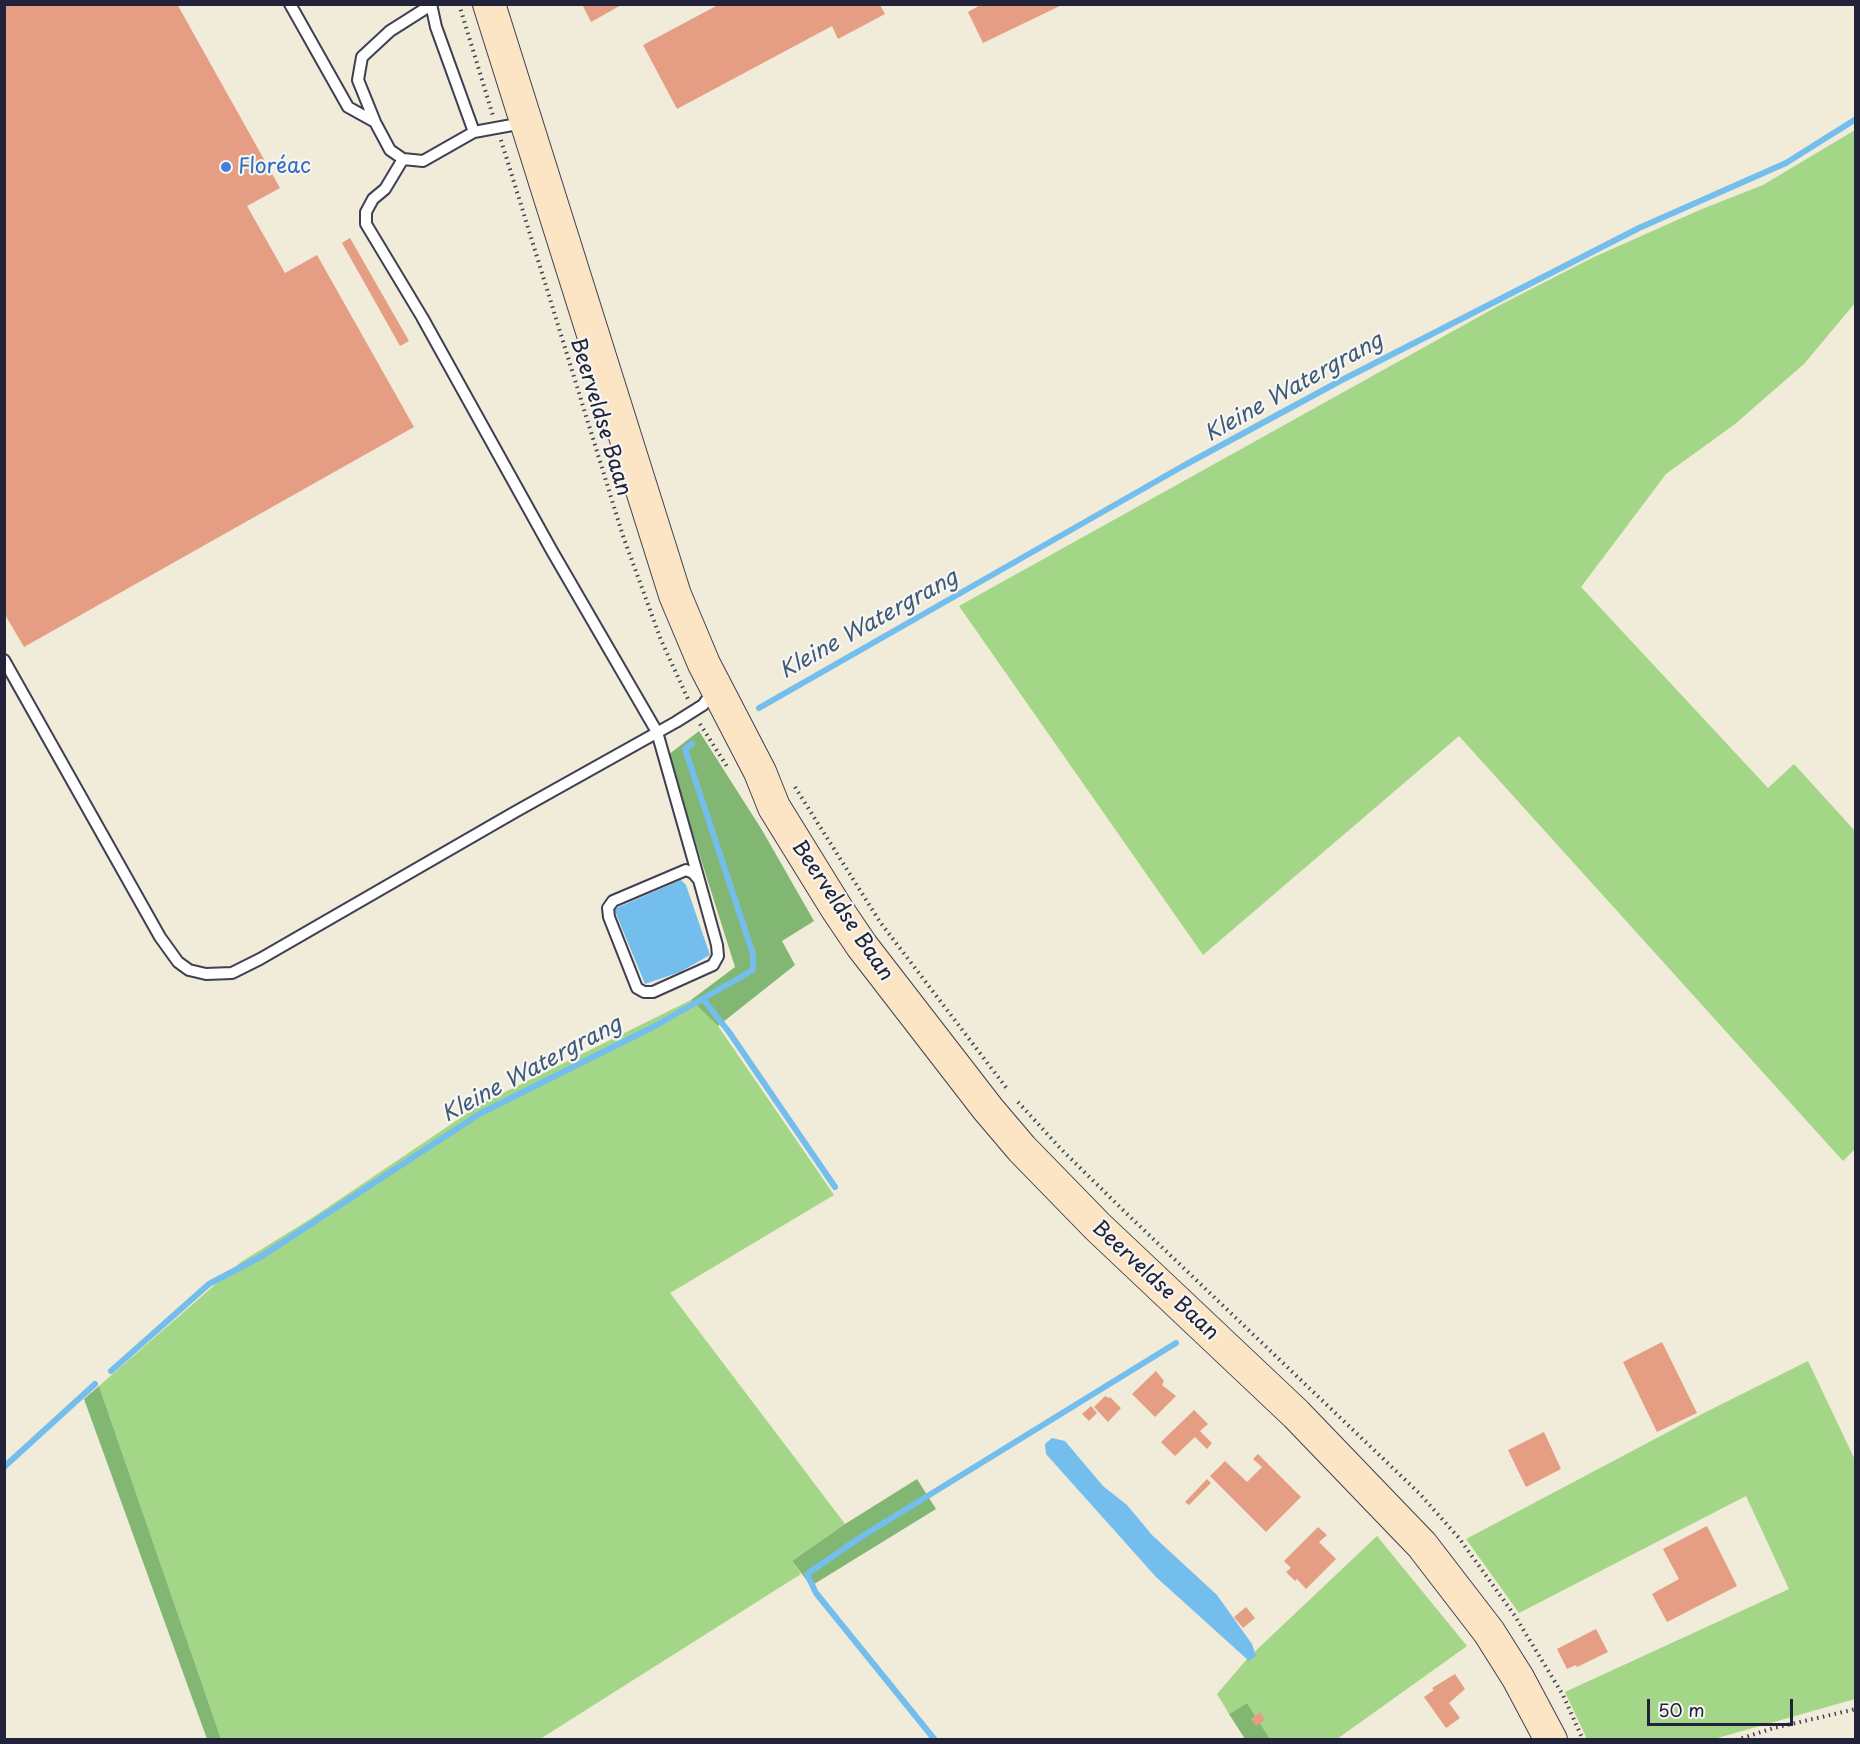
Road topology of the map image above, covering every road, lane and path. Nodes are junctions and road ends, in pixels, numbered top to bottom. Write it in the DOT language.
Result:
graph roads {
  1 [pos="290,4"];
  2 [pos="472,4"];
  3 [pos="489,4"];
  4 [pos="431,5"];
  5 [pos="375,122"];
  6 [pos="518,124"];
  7 [pos="474,132"];
  8 [pos="403,159"];
  9 [pos="4,660"];
  10 [pos="709,697"];
  11 [pos="657,732"];
  12 [pos="792,781"];
  13 [pos="699,880"];
  14 [pos="1856,1709"];
  15 [pos="1551,1740"];
  16 [pos="1583,1740"];
  17 [pos="1736,1740"];
  1 -- 5 [label="lane"];
  2 -- 6 [label="main road, Beerveldse Baan"];
  3 -- 6 [label="main road, Beerveldse Baan"];
  4 -- 5 [label="lane"];
  4 -- 7 [label="lane"];
  5 -- 8 [label="lane"];
  6 -- 7 [label="lane"];
  6 -- 10 [label="main road, Beerveldse Baan"];
  7 -- 8 [label="lane"];
  8 -- 11 [label="lane"];
  9 -- 11 [label="lane"];
  10 -- 11 [label="lane"];
  10 -- 15 [label="main road, Beerveldse Baan"];
  11 -- 13 [label="lane"];
  12 -- 16 [label="path"];
  13 -- 13 [label="lane"];
  14 -- 17 [label="path"];
}
